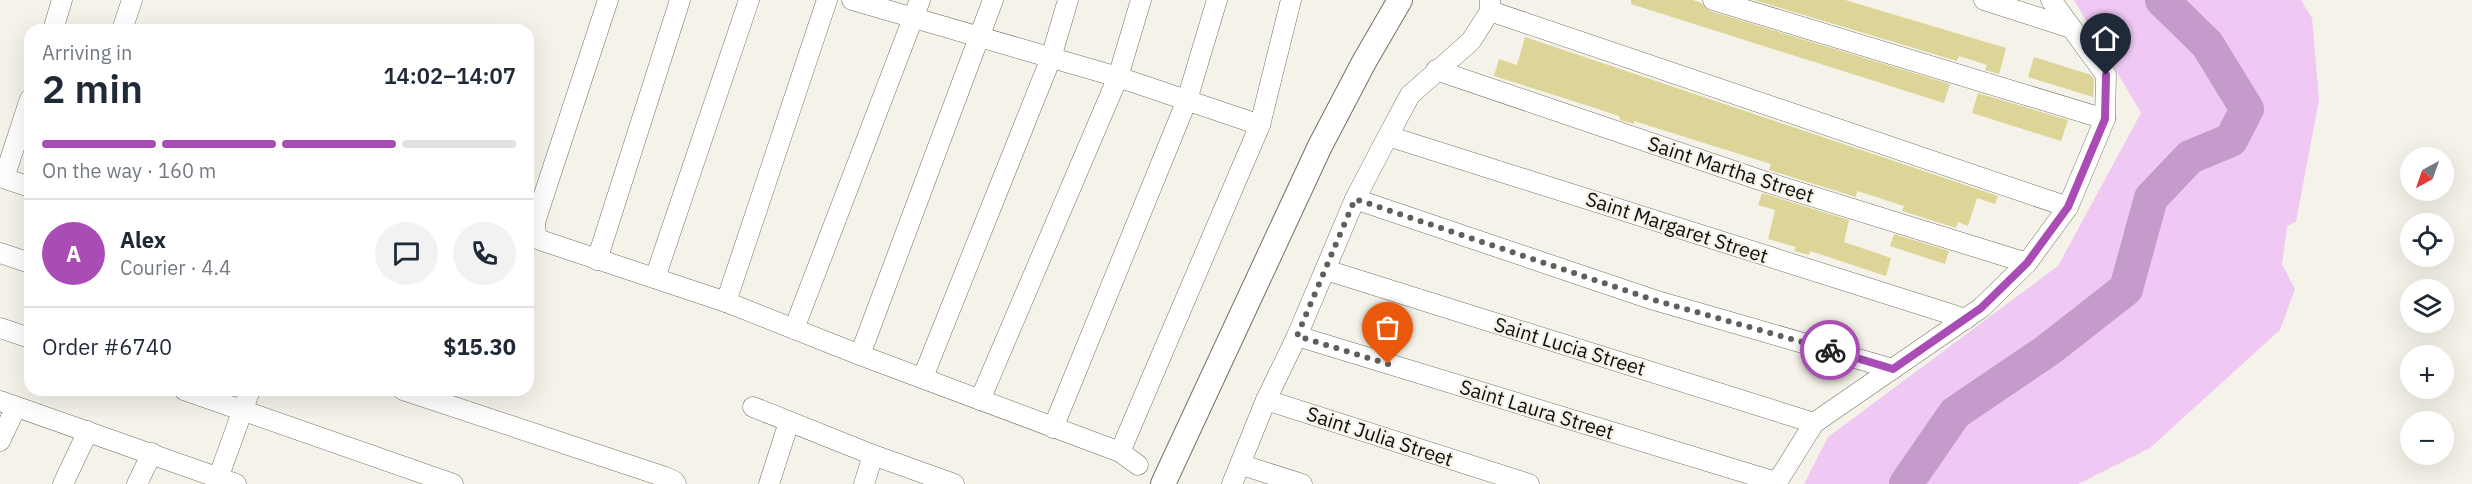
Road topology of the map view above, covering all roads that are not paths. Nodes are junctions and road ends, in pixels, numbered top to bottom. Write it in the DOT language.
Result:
graph roads {
  1 [pos="62,0"];
  2 [pos="132,0"];
  3 [pos="608,0"];
  4 [pos="680,0"];
  5 [pos="749,0"];
  6 [pos="827,0"];
  7 [pos="852,0"];
  8 [pos="993,0"];
  9 [pos="1068,0"];
  10 [pos="1141,0"];
  11 [pos="1217,0"];
  12 [pos="1291,0"];
  13 [pos="1400,0"];
  14 [pos="1713,0"];
  15 [pos="1984,0"];
  16 [pos="2051,0"];
  17 [pos="1490,6"];
  18 [pos="918,9"];
  19 [pos="55,24"];
  20 [pos="124,24"];
  21 [pos="2068,27"];
  22 [pos="980,37"];
  23 [pos="1051,58"];
  24 [pos="1436,70"];
  25 [pos="1118,77"];
  26 [pos="1187,100"];
  27 [pos="24,116"];
  28 [pos="2105,119"];
  29 [pos="1260,125"];
  30 [pos="1388,136"];
  31 [pos="2,177"];
  32 [pos="24,185"];
  33 [pos="1355,199"];
  34 [pos="2068,207"];
  35 [pos="0,253"];
  36 [pos="597,260"];
  37 [pos="24,261"];
  38 [pos="2027,263"];
  39 [pos="1326,270"];
  40 [pos="655,278"];
  41 [pos="726,302"];
  42 [pos="1966,319"];
  43 [pos="0,328"];
  44 [pos="794,329"];
  45 [pos="24,336"];
  46 [pos="1297,336"];
  47 [pos="860,355"];
  48 [pos="1893,369"];
  49 [pos="922,377"];
  50 [pos="202,396"];
  51 [pos="248,396"];
  52 [pos="421,396"];
  53 [pos="980,400"];
  54 [pos="1266,400"];
  55 [pos="8,404"];
  56 [pos="753,407"];
  57 [pos="243,410"];
  58 [pos="789,422"];
  59 [pos="1814,423"];
  60 [pos="1053,428"];
  61 [pos="88,430"];
  62 [pos="0,441"];
  63 [pos="1120,452"];
  64 [pos="152,453"];
  65 [pos="873,455"];
  66 [pos="1138,465"];
  67 [pos="1242,465"];
  68 [pos="224,482"];
  69 [pos="1776,483"];
  70 [pos="63,484"];
  71 [pos="137,484"];
  72 [pos="453,484"];
  73 [pos="676,484"];
  74 [pos="769,484"];
  75 [pos="864,484"];
  76 [pos="954,484"];
  77 [pos="1164,484"];
  78 [pos="1232,484"];
  79 [pos="1302,484"];
  80 [pos="1529,484"];
  1 -- 19 [label="street"];
  2 -- 20 [label="street"];
  3 -- 36 [label="street"];
  4 -- 36 [label="street"];
  5 -- 40 [label="street"];
  6 -- 41 [label="street"];
  7 -- 18 [label="street"];
  8 -- 22 [label="street"];
  9 -- 23 [label="street"];
  10 -- 25 [label="street"];
  11 -- 26 [label="street"];
  12 -- 29 [label="street"];
  13 -- 77 [label="street"];
  14 -- 28 [label="street"];
  15 -- 21 [label="street"];
  16 -- 21 [label="street"];
  17 -- 24 [label="street"];
  17 -- 34 [label="street"];
  18 -- 22 [label="street"];
  18 -- 44 [label="street"];
  21 -- 28 [label="street"];
  22 -- 23 [label="street"];
  22 -- 47 [label="street"];
  23 -- 25 [label="street"];
  23 -- 49 [label="street"];
  24 -- 30 [label="street"];
  24 -- 38 [label="street, Saint Martha Street"];
  25 -- 26 [label="street"];
  25 -- 53 [label="street"];
  26 -- 29 [label="street"];
  26 -- 60 [label="street"];
  27 -- 31 [label="street"];
  28 -- 34 [label="street"];
  29 -- 63 [label="street"];
  30 -- 33 [label="street"];
  30 -- 42 [label="street, Saint Margaret Street"];
  31 -- 32 [label="street"];
  33 -- 39 [label="street"];
  33 -- 48 [label="street"];
  34 -- 38 [label="street"];
  35 -- 37 [label="street"];
  36 -- 40 [label="street"];
  38 -- 42 [label="street"];
  39 -- 46 [label="street"];
  39 -- 59 [label="street, Saint Lucia Street"];
  40 -- 41 [label="street"];
  41 -- 44 [label="street"];
  42 -- 48 [label="street"];
  43 -- 45 [label="street"];
  44 -- 47 [label="street"];
  46 -- 54 [label="street"];
  46 -- 69 [label="street, Saint Laura Street"];
  47 -- 49 [label="street"];
  48 -- 59 [label="street"];
  49 -- 53 [label="street"];
  50 -- 57 [label="street"];
  51 -- 57 [label="street"];
  52 -- 73 [label="street"];
  53 -- 60 [label="street"];
  54 -- 67 [label="street"];
  54 -- 80 [label="street, Saint Julia Street"];
  55 -- 61 [label="street"];
  55 -- 62 [label="street"];
  56 -- 58 [label="street"];
  57 -- 68 [label="street"];
  57 -- 72 [label="street"];
  58 -- 65 [label="street"];
  58 -- 74 [label="street"];
  59 -- 69 [label="street"];
  60 -- 63 [label="street"];
  61 -- 64 [label="street"];
  61 -- 70 [label="street"];
  63 -- 66 [label="street"];
  64 -- 68 [label="street"];
  64 -- 71 [label="street"];
  65 -- 75 [label="street"];
  65 -- 76 [label="street"];
  67 -- 78 [label="street"];
  67 -- 79 [label="street"];
}
